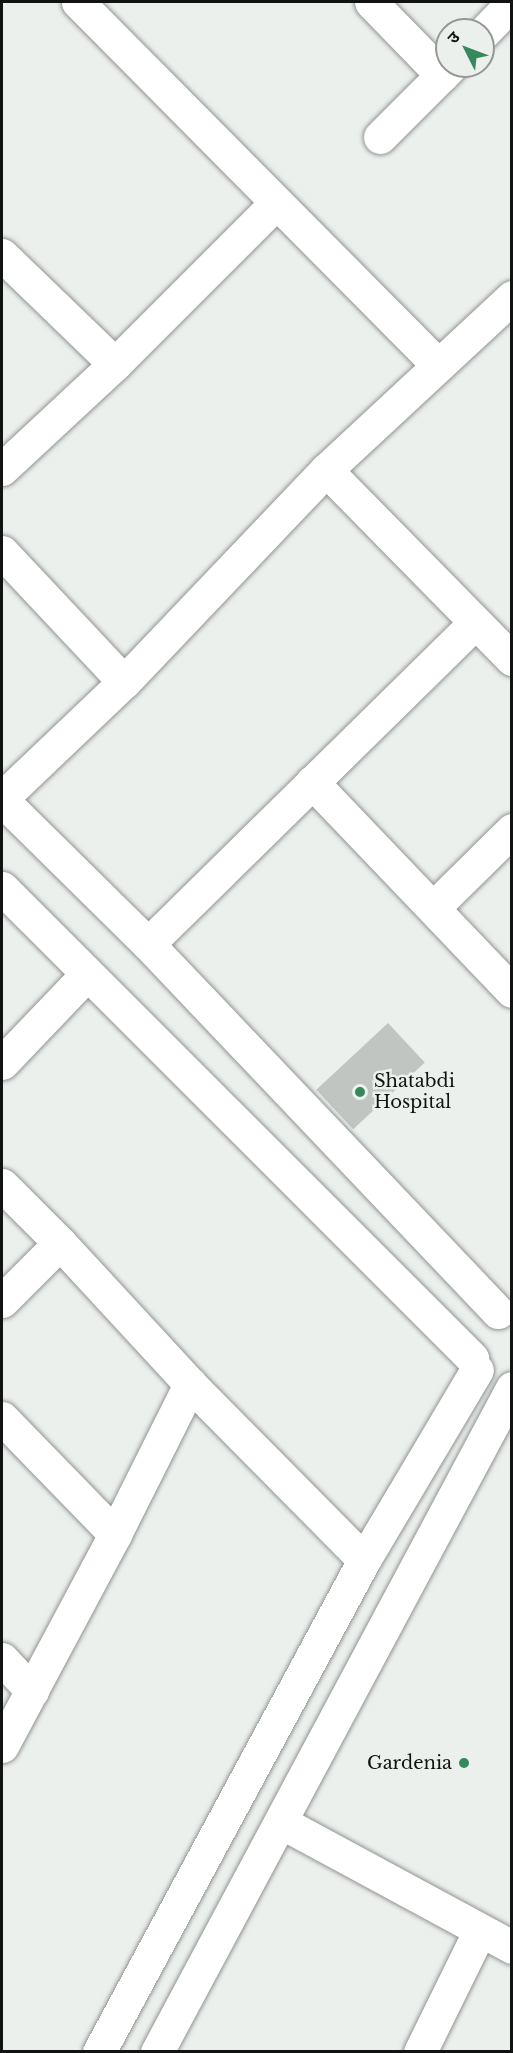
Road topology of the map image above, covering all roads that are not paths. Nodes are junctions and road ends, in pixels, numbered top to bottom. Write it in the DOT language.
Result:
graph roads {
  1 [pos="78,2"];
  2 [pos="371,2"];
  3 [pos="512,3"];
  4 [pos="495,21"];
  5 [pos="435,59"];
  6 [pos="439,78"];
  7 [pos="380,136"];
  8 [pos="276,203"];
  9 [pos="2,255"];
  10 [pos="512,297"];
  11 [pos="115,364"];
  12 [pos="438,365"];
  13 [pos="2,470"];
  14 [pos="327,470"];
  15 [pos="2,552"];
  16 [pos="475,623"];
  17 [pos="512,659"];
  18 [pos="124,682"];
  19 [pos="312,782"];
  20 [pos="2,799"];
  21 [pos="512,830"];
  22 [pos="2,888"];
  23 [pos="433,909"];
  24 [pos="148,944"];
  25 [pos="87,974"];
  26 [pos="512,991"];
  27 [pos="2,1063"];
  28 [pos="2,1185"];
  29 [pos="60,1243"];
  30 [pos="2,1301"];
  31 [pos="507,1310"];
  32 [pos="474,1364"];
  33 [pos="190,1384"];
  34 [pos="512,1386"];
  35 [pos="2,1418"];
  36 [pos="115,1534"];
  37 [pos="364,1560"];
  38 [pos="2,1659"];
  39 [pos="32,1691"];
  40 [pos="2,1746"];
  41 [pos="281,1822"];
  42 [pos="480,1930"];
  43 [pos="512,1947"];
  44 [pos="99,2052"];
  45 [pos="157,2052"];
  46 [pos="420,2052"];
  1 -- 8 [label="street"];
  2 -- 5 [label="street"];
  3 -- 4 [label="street"];
  6 -- 7 [label="street"];
  8 -- 11 [label="street"];
  8 -- 12 [label="street"];
  9 -- 11 [label="street"];
  10 -- 12 [label="street"];
  11 -- 13 [label="street"];
  12 -- 14 [label="street"];
  14 -- 16 [label="street"];
  14 -- 18 [label="street"];
  15 -- 18 [label="street"];
  16 -- 17 [label="street"];
  16 -- 19 [label="street"];
  18 -- 20 [label="street"];
  19 -- 23 [label="street"];
  19 -- 24 [label="street"];
  20 -- 24 [label="street"];
  21 -- 23 [label="street"];
  22 -- 25 [label="street"];
  23 -- 26 [label="street"];
  24 -- 31 [label="street"];
  25 -- 27 [label="street"];
  25 -- 32 [label="street"];
  28 -- 29 [label="street"];
  29 -- 30 [label="street"];
  29 -- 33 [label="street"];
  31 -- 32 [label="street"];
  32 -- 34 [label="street"];
  32 -- 37 [label="street"];
  33 -- 36 [label="street"];
  33 -- 37 [label="street"];
  34 -- 41 [label="street"];
  35 -- 36 [label="street"];
  36 -- 39 [label="street"];
  37 -- 44 [label="street"];
  38 -- 39 [label="street"];
  39 -- 40 [label="street"];
  41 -- 42 [label="street"];
  41 -- 45 [label="street"];
  42 -- 43 [label="street"];
  42 -- 46 [label="street"];
}
